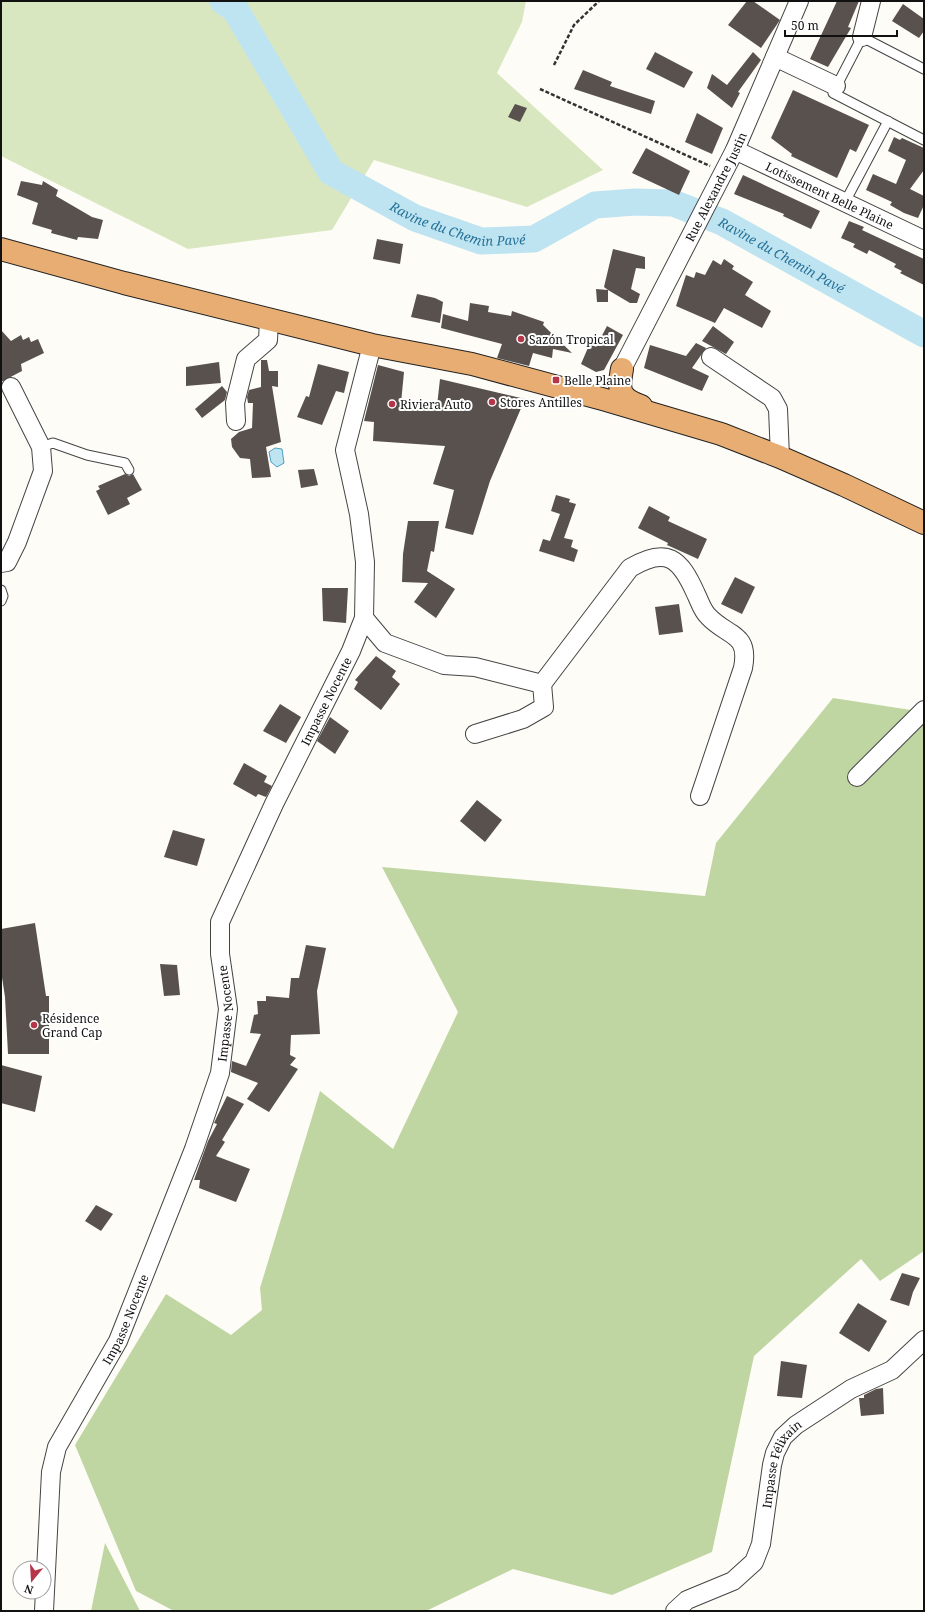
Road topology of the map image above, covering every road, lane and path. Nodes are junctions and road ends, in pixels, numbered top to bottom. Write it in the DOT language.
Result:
graph roads {
  1 [pos="599,1"];
  2 [pos="799,1"];
  3 [pos="871,1"];
  4 [pos="862,37"];
  5 [pos="775,57"];
  6 [pos="554,65"];
  7 [pos="924,69"];
  8 [pos="836,86"];
  9 [pos="540,89"];
  10 [pos="888,121"];
  11 [pos="924,140"];
  12 [pos="735,150"];
  13 [pos="723,172"];
  14 [pos="846,202"];
  15 [pos="924,240"];
  16 [pos="1,249"];
  17 [pos="269,319"];
  18 [pos="372,345"];
  19 [pos="414,352"];
  20 [pos="711,357"];
  21 [pos="622,368"];
  22 [pos="11,387"];
  23 [pos="561,388"];
  24 [pos="236,421"];
  25 [pos="682,423"];
  26 [pos="41,447"];
  27 [pos="780,457"];
  28 [pos="129,470"];
  29 [pos="924,523"];
  30 [pos="924,532"];
  31 [pos="1,563"];
  32 [pos="1,590"];
  33 [pos="1,601"];
  34 [pos="364,618"];
  35 [pos="542,684"];
  36 [pos="924,710"];
  37 [pos="475,734"];
  38 [pos="857,777"];
  39 [pos="700,796"];
  40 [pos="924,1340"];
  41 [pos="44,1611"];
  42 [pos="676,1611"];
  1 -- 6 [label="path"];
  2 -- 5 [label="street, Rue Alexandre Justin"];
  3 -- 4 [label="street"];
  4 -- 7 [label="lane"];
  4 -- 8 [label="lane"];
  5 -- 8 [label="street"];
  5 -- 12 [label="street, Rue Alexandre Justin"];
  8 -- 10 [label="lane"];
  9 -- 13 [label="path"];
  10 -- 11 [label="lane"];
  10 -- 14 [label="lane"];
  12 -- 13 [label="street, Rue Alexandre Justin"];
  12 -- 14 [label="street, Lotissement Belle Plaine"];
  13 -- 21 [label="street, Rue Alexandre Justin"];
  14 -- 15 [label="street, Lotissement Belle Plaine"];
  16 -- 17 [label="highway"];
  17 -- 18 [label="highway"];
  17 -- 24 [label="street"];
  18 -- 19 [label="highway"];
  18 -- 34 [label="street, Impasse Nocente"];
  19 -- 23 [label="highway"];
  19 -- 30 [label="highway"];
  20 -- 27 [label="street"];
  21 -- 23 [label="highway"];
  21 -- 25 [label="highway"];
  22 -- 26 [label="street"];
  23 -- 25 [label="highway"];
  25 -- 27 [label="highway"];
  26 -- 28 [label="lane"];
  26 -- 31 [label="street"];
  27 -- 29 [label="highway"];
  32 -- 33 [label="lane"];
  34 -- 35 [label="street"];
  34 -- 41 [label="street, Impasse Nocente"];
  35 -- 37 [label="street"];
  35 -- 39 [label="street"];
  36 -- 38 [label="street"];
  40 -- 42 [label="street, Impasse Félixain"];
}
